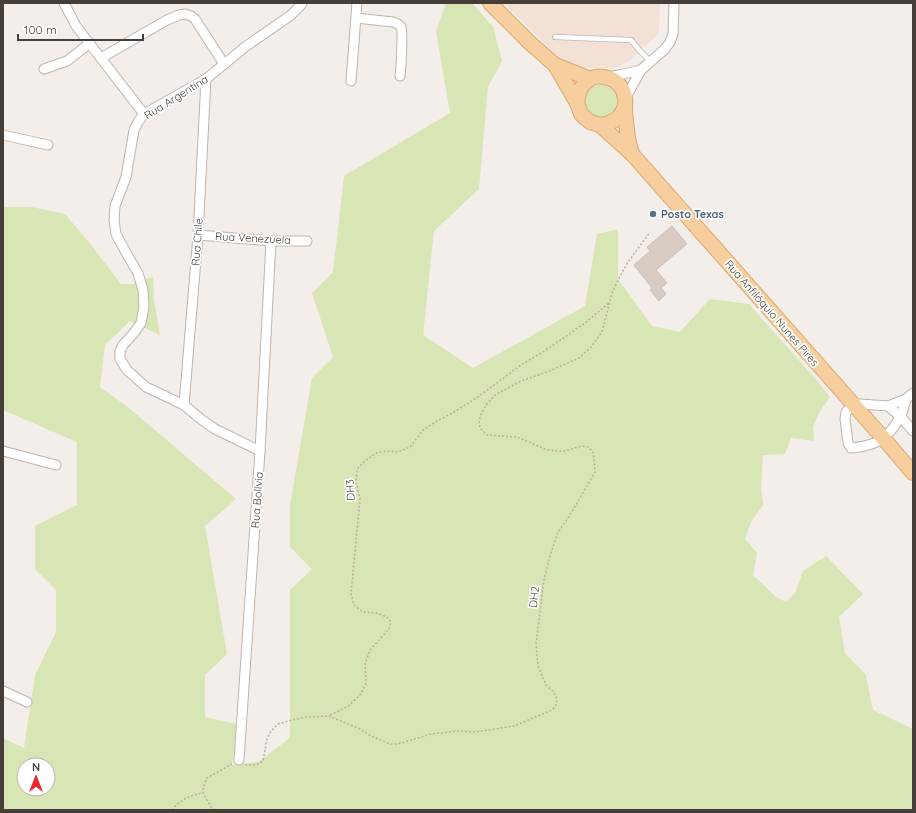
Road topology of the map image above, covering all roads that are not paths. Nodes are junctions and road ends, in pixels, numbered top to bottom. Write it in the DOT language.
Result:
graph roads {
  1 [pos="64,3"];
  2 [pos="302,3"];
  3 [pos="357,3"];
  4 [pos="490,3"];
  5 [pos="674,3"];
  6 [pos="356,18"];
  7 [pos="555,37"];
  8 [pos="90,43"];
  9 [pos="101,58"];
  10 [pos="651,62"];
  11 [pos="224,64"];
  12 [pos="555,65"];
  13 [pos="44,69"];
  14 [pos="641,70"];
  15 [pos="400,76"];
  16 [pos="606,77"];
  17 [pos="206,79"];
  18 [pos="590,79"];
  19 [pos="351,80"];
  20 [pos="577,103"];
  21 [pos="625,103"];
  22 [pos="144,114"];
  23 [pos="600,124"];
  24 [pos="3,135"];
  25 [pos="48,145"];
  26 [pos="632,154"];
  27 [pos="198,235"];
  28 [pos="271,241"];
  29 [pos="308,241"];
  30 [pos="910,396"];
  31 [pos="184,405"];
  32 [pos="853,405"];
  33 [pos="888,406"];
  34 [pos="901,417"];
  35 [pos="913,431"];
  36 [pos="884,439"];
  37 [pos="3,451"];
  38 [pos="260,451"];
  39 [pos="56,466"];
  40 [pos="913,473"];
  41 [pos="3,691"];
  42 [pos="27,702"];
  43 [pos="239,760"];
  1 -- 8 [label="street"];
  2 -- 11 [label="street, Rua Argentina"];
  3 -- 6 [label="street"];
  4 -- 12 [label="main road, Rua Anfilóquio Nunes Pires"];
  5 -- 10 [label="street"];
  6 -- 15 [label="street"];
  6 -- 19 [label="street"];
  7 -- 10 [label="lane"];
  8 -- 9 [label="street"];
  8 -- 13 [label="street"];
  9 -- 11 [label="street"];
  9 -- 22 [label="street"];
  10 -- 14 [label="street"];
  11 -- 17 [label="street, Rua Argentina"];
  12 -- 18 [label="main road, Rua Anfilóquio Nunes Pires"];
  12 -- 20 [label="main road, Rua Anfilóquio Nunes Pires"];
  14 -- 16 [label="street"];
  14 -- 21 [label="street"];
  16 -- 18 [label="main road, Rua Anfilóquio Nunes Pires"];
  16 -- 21 [label="main road, Rua Anfilóquio Nunes Pires"];
  17 -- 22 [label="street, Rua Argentina"];
  17 -- 27 [label="street, Rua Chile"];
  18 -- 20 [label="main road"];
  20 -- 23 [label="main road, Rua Anfilóquio Nunes Pires"];
  21 -- 23 [label="main road"];
  21 -- 26 [label="main road, Rua Anfilóquio Nunes Pires"];
  22 -- 31 [label="street, Rua Argentina"];
  23 -- 26 [label="main road, Rua Anfilóquio Nunes Pires"];
  24 -- 25 [label="street"];
  26 -- 32 [label="main road, Rua Anfilóquio Nunes Pires"];
  27 -- 28 [label="street, Rua Venezuela"];
  27 -- 31 [label="street, Rua Chile"];
  28 -- 29 [label="street, Rua Venezuela"];
  28 -- 38 [label="street, Rua Bolívia"];
  30 -- 33 [label="street"];
  30 -- 34 [label="street"];
  31 -- 38 [label="street, Rua Argentina"];
  32 -- 33 [label="street"];
  32 -- 36 [label="main road, Rua Anfilóquio Nunes Pires"];
  32 -- 36 [label="street"];
  33 -- 34 [label="street"];
  34 -- 35 [label="street"];
  34 -- 36 [label="street"];
  36 -- 40 [label="main road, Rua Anfilóquio Nunes Pires"];
  37 -- 39 [label="street"];
  38 -- 43 [label="street, Rua Bolívia"];
  41 -- 42 [label="street"];
}
